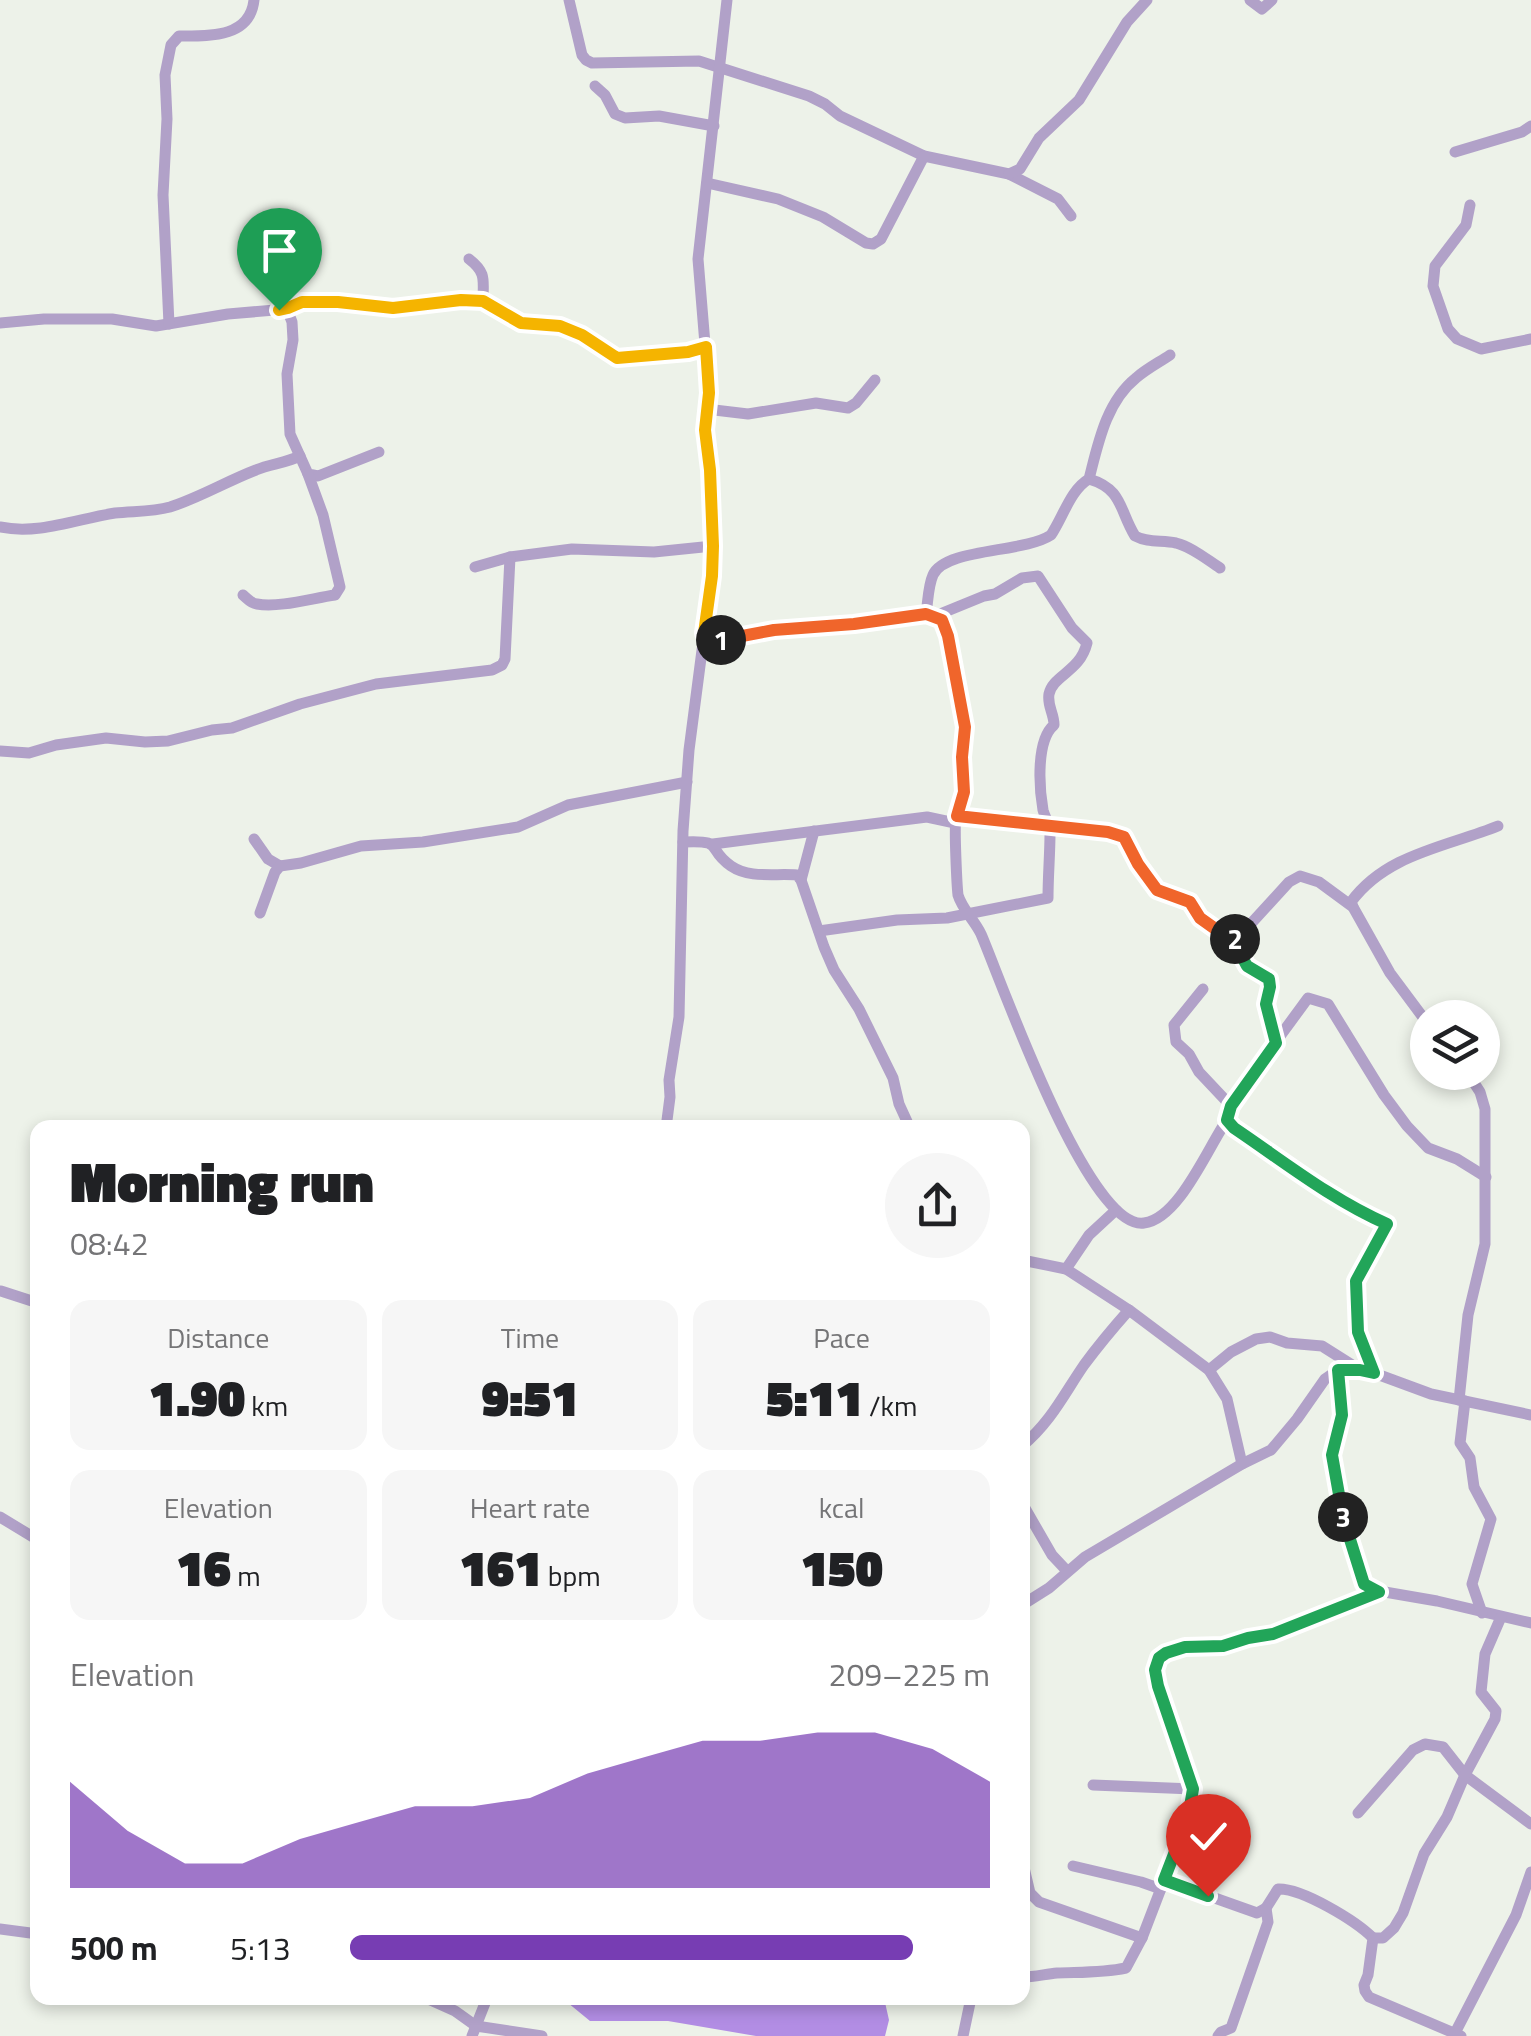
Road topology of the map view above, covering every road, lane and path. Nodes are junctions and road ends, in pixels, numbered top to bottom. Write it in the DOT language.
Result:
graph roads {
  1 [pos="254,0"];
  2 [pos="569,0"];
  3 [pos="727,0"];
  4 [pos="1147,0"];
  5 [pos="1250,0"];
  6 [pos="1272,0"];
  7 [pos="721,69"];
  8 [pos="596,86"];
  9 [pos="714,126"];
  10 [pos="1531,126"];
  11 [pos="1455,152"];
  12 [pos="924,156"];
  13 [pos="1009,174"];
  14 [pos="707,183"];
  15 [pos="1470,205"];
  16 [pos="1071,216"];
  17 [pos="469,259"];
  18 [pos="483,301"];
  19 [pos="288,308"];
  20 [pos="0,323"];
  21 [pos="169,324"];
  22 [pos="1531,339"];
  23 [pos="706,347"];
  24 [pos="1170,355"];
  25 [pos="875,380"];
  26 [pos="706,409"];
  27 [pos="378,452"];
  28 [pos="300,456"];
  29 [pos="308,474"];
  30 [pos="1089,479"];
  31 [pos="0,527"];
  32 [pos="713,546"];
  33 [pos="510,558"];
  34 [pos="475,567"];
  35 [pos="1220,568"];
  36 [pos="243,595"];
  37 [pos="931,615"];
  38 [pos="704,633"];
  39 [pos="0,752"];
  40 [pos="687,782"];
  41 [pos="956,819"];
  42 [pos="1498,826"];
  43 [pos="1051,827"];
  44 [pos="814,830"];
  45 [pos="254,839"];
  46 [pos="683,842"];
  47 [pos="713,844"];
  48 [pos="280,866"];
  49 [pos="801,880"];
  50 [pos="1353,907"];
  51 [pos="969,912"];
  52 [pos="260,913"];
  53 [pos="819,931"];
  54 [pos="1236,940"];
  55 [pos="1204,989"];
  56 [pos="1410,1000"];
  57 [pos="1276,1043"];
  58 [pos="1479,1090"];
  59 [pos="1229,1113"];
  60 [pos="667,1120"];
  61 [pos="907,1120"];
  62 [pos="1486,1177"];
  63 [pos="1116,1210"];
  64 [pos="1030,1262"];
  65 [pos="1066,1269"];
  66 [pos="1,1292"];
  67 [pos="30,1301"];
  68 [pos="1129,1310"];
  69 [pos="1210,1370"];
  70 [pos="1338,1370"];
  71 [pos="1360,1370"];
  72 [pos="1374,1373"];
  73 [pos="1462,1400"];
  74 [pos="1531,1415"];
  75 [pos="1030,1439"];
  76 [pos="1242,1464"];
  77 [pos="0,1517"];
  78 [pos="1030,1517"];
  79 [pos="30,1535"];
  80 [pos="1067,1571"];
  81 [pos="1379,1592"];
  82 [pos="1030,1600"];
  83 [pos="1482,1613"];
  84 [pos="1501,1618"];
  85 [pos="1531,1623"];
  86 [pos="1465,1775"];
  87 [pos="1093,1784"];
  88 [pos="1193,1789"];
  89 [pos="1358,1813"];
  90 [pos="1531,1824"];
  91 [pos="1074,1866"];
  92 [pos="1531,1872"];
  93 [pos="1163,1884"];
  94 [pos="1030,1893"];
  95 [pos="1266,1908"];
  96 [pos="0,1929"];
  97 [pos="30,1933"];
  98 [pos="1142,1938"];
  99 [pos="1373,1938"];
  100 [pos="1030,1977"];
  101 [pos="442,2005"];
  102 [pos="485,2005"];
  103 [pos="970,2005"];
  104 [pos="474,2031"];
  105 [pos="1458,2035"];
  106 [pos="542,2036"];
  107 [pos="963,2036"];
  108 [pos="1218,2036"];
  1 -- 21 [label="street"];
  2 -- 7 [label="street"];
  3 -- 7 [label="street"];
  4 -- 13 [label="street"];
  5 -- 6 [label="street"];
  7 -- 9 [label="street"];
  7 -- 12 [label="street"];
  8 -- 9 [label="street"];
  9 -- 14 [label="street"];
  10 -- 11 [label="street"];
  12 -- 13 [label="street"];
  12 -- 14 [label="street"];
  13 -- 16 [label="street"];
  14 -- 23 [label="street"];
  15 -- 22 [label="street"];
  17 -- 18 [label="street"];
  18 -- 19 [label="street"];
  18 -- 23 [label="street"];
  19 -- 21 [label="street"];
  19 -- 28 [label="street"];
  20 -- 21 [label="street"];
  23 -- 26 [label="street"];
  24 -- 30 [label="street"];
  25 -- 26 [label="street"];
  26 -- 32 [label="street"];
  27 -- 29 [label="street"];
  28 -- 29 [label="street"];
  28 -- 31 [label="street"];
  29 -- 36 [label="street"];
  30 -- 35 [label="street"];
  30 -- 37 [label="street"];
  32 -- 33 [label="street"];
  32 -- 38 [label="street"];
  33 -- 34 [label="street"];
  33 -- 39 [label="street"];
  37 -- 38 [label="street"];
  37 -- 41 [label="street"];
  37 -- 43 [label="street"];
  38 -- 40 [label="street"];
  40 -- 46 [label="street"];
  40 -- 48 [label="street"];
  41 -- 43 [label="street"];
  41 -- 44 [label="street"];
  41 -- 51 [label="street"];
  42 -- 50 [label="street"];
  43 -- 51 [label="street"];
  43 -- 54 [label="street"];
  44 -- 47 [label="street"];
  44 -- 49 [label="street"];
  45 -- 48 [label="street"];
  46 -- 47 [label="street"];
  46 -- 60 [label="street"];
  47 -- 49 [label="street"];
  48 -- 52 [label="street"];
  49 -- 53 [label="street"];
  50 -- 54 [label="street"];
  50 -- 56 [label="street"];
  51 -- 53 [label="street"];
  51 -- 63 [label="street"];
  53 -- 61 [label="street"];
  54 -- 57 [label="street"];
  55 -- 59 [label="street"];
  57 -- 59 [label="street"];
  57 -- 62 [label="street"];
  58 -- 62 [label="street"];
  59 -- 63 [label="street"];
  59 -- 72 [label="street"];
  62 -- 73 [label="street"];
  63 -- 65 [label="street"];
  64 -- 65 [label="street"];
  65 -- 68 [label="street"];
  66 -- 67 [label="street"];
  68 -- 69 [label="street"];
  68 -- 75 [label="street"];
  69 -- 71 [label="street"];
  69 -- 76 [label="street"];
  70 -- 71 [label="street"];
  70 -- 76 [label="street"];
  70 -- 81 [label="street"];
  71 -- 72 [label="street"];
  72 -- 73 [label="street"];
  73 -- 74 [label="street"];
  73 -- 83 [label="street"];
  76 -- 80 [label="street"];
  77 -- 79 [label="street"];
  78 -- 80 [label="street"];
  80 -- 82 [label="street"];
  81 -- 83 [label="street"];
  81 -- 88 [label="street"];
  83 -- 84 [label="street"];
  84 -- 85 [label="street"];
  84 -- 86 [label="street"];
  86 -- 89 [label="street"];
  86 -- 90 [label="street"];
  86 -- 99 [label="street"];
  87 -- 88 [label="street"];
  88 -- 93 [label="street"];
  91 -- 93 [label="street"];
  92 -- 105 [label="street"];
  93 -- 95 [label="street"];
  93 -- 98 [label="street"];
  94 -- 98 [label="street"];
  95 -- 99 [label="street"];
  95 -- 108 [label="street"];
  96 -- 97 [label="street"];
  98 -- 100 [label="street"];
  99 -- 105 [label="street"];
  101 -- 104 [label="street"];
  102 -- 104 [label="street"];
  103 -- 107 [label="street"];
  104 -- 106 [label="street"];
}
